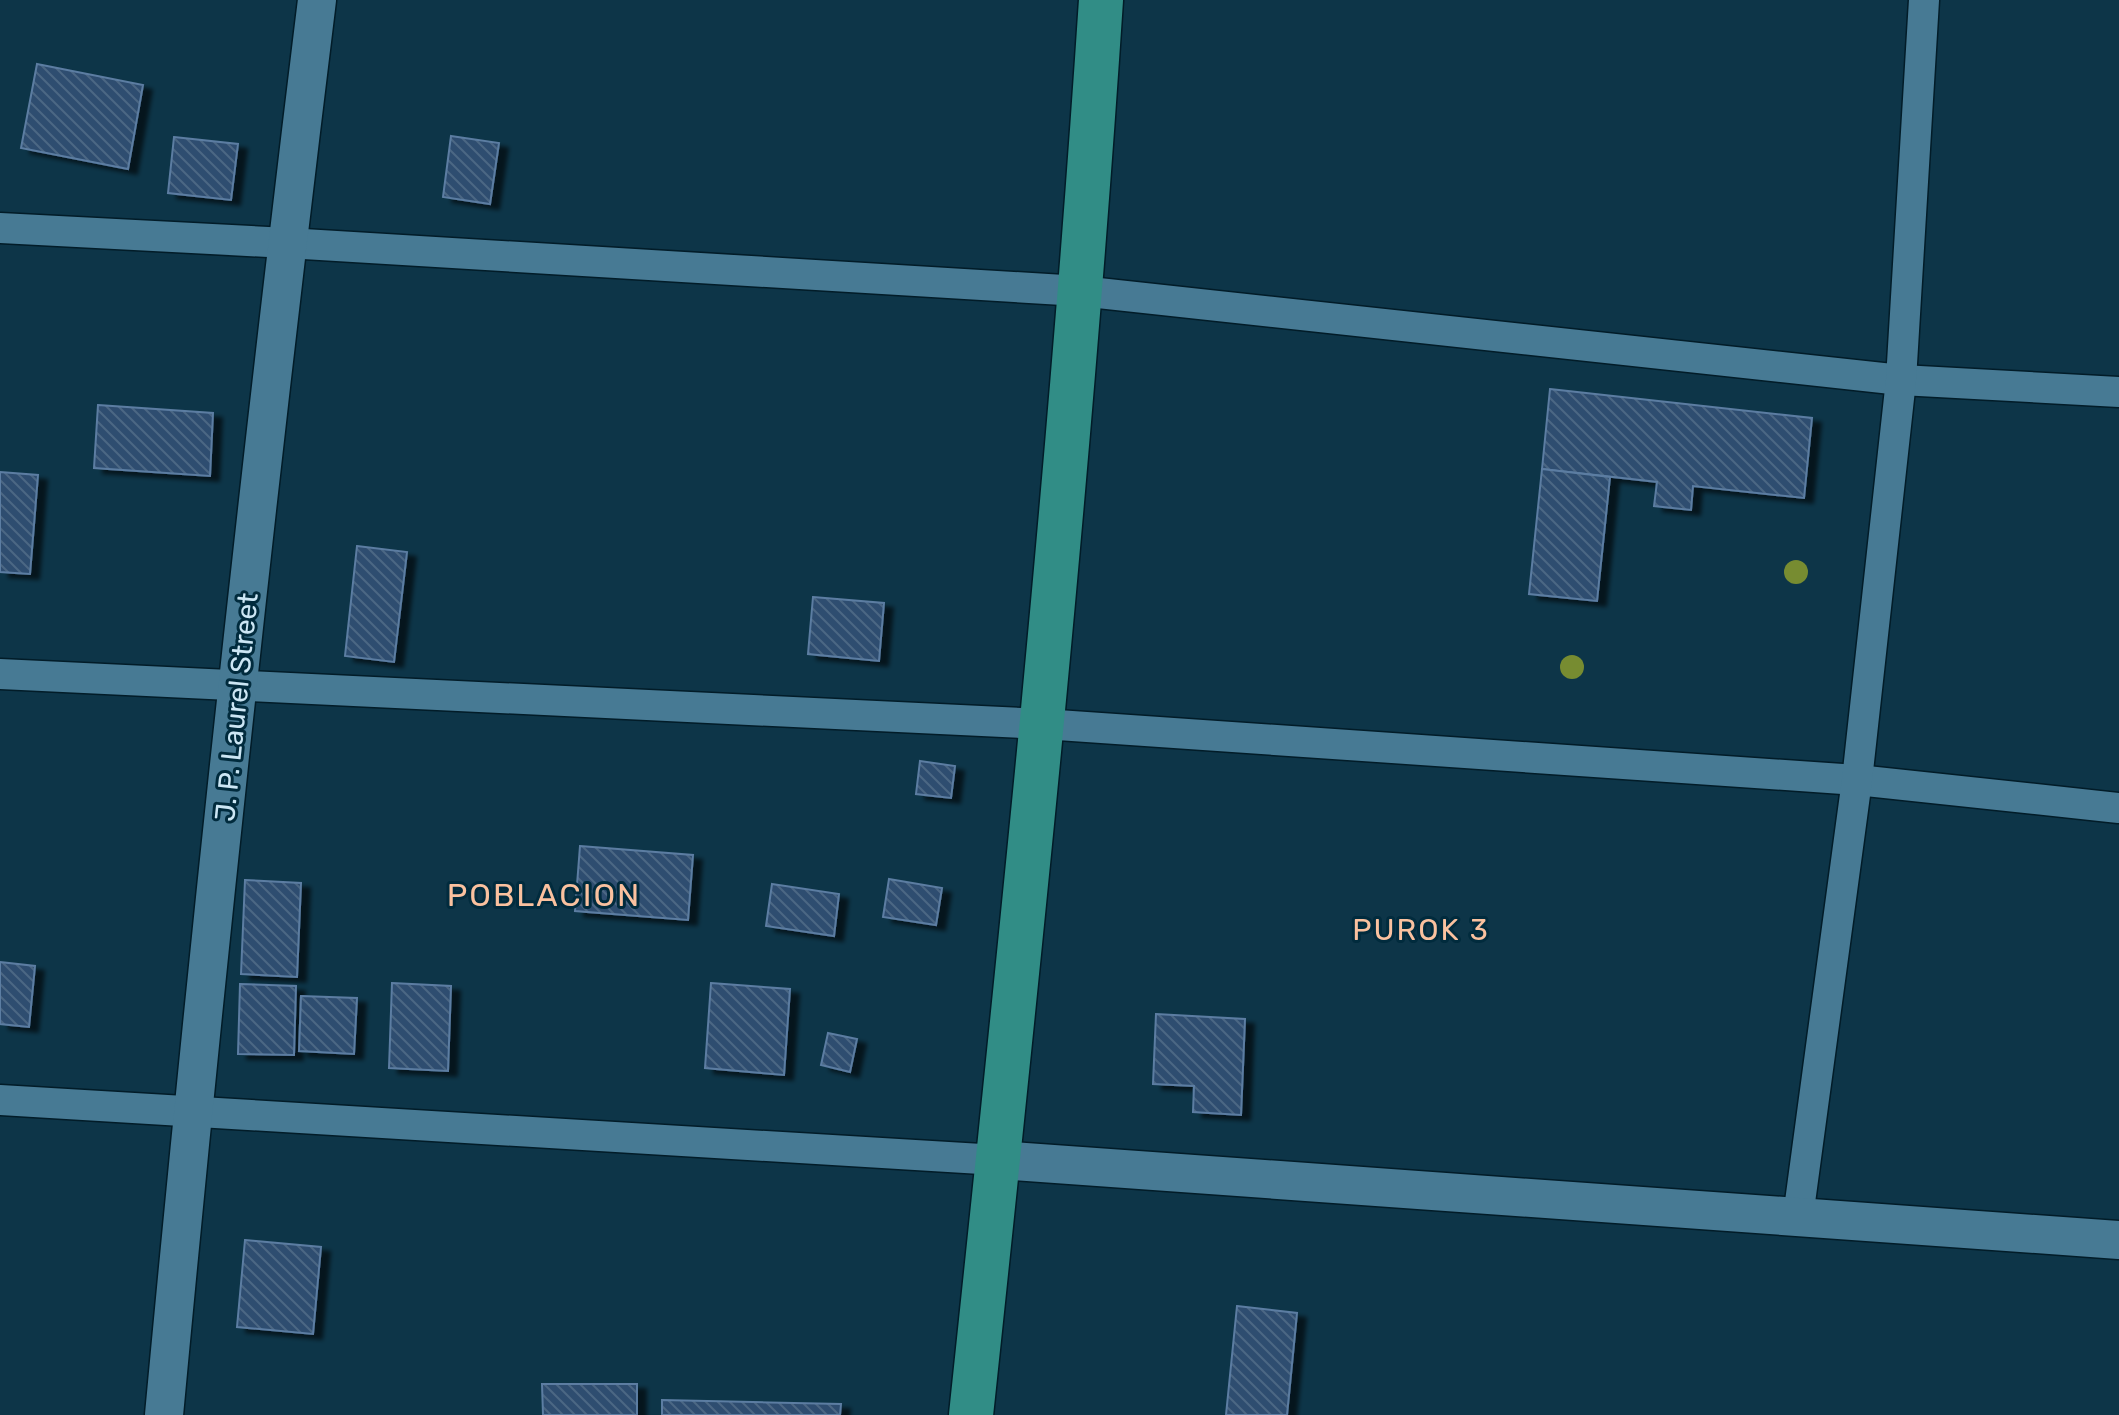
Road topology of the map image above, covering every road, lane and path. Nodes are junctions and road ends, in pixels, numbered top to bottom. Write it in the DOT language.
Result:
graph roads {
  1 [pos="317,0"];
  2 [pos="1101,0"];
  3 [pos="1924,0"];
  4 [pos="0,228"];
  5 [pos="287,243"];
  6 [pos="1080,291"];
  7 [pos="1901,380"];
  8 [pos="2119,392"];
  9 [pos="0,674"];
  10 [pos="239,685"];
  11 [pos="1043,724"];
  12 [pos="1857,780"];
  13 [pos="2119,808"];
  14 [pos="0,1100"];
  15 [pos="192,1112"];
  16 [pos="998,1160"];
  17 [pos="1798,1217"];
  18 [pos="2119,1240"];
  19 [pos="164,1415"];
  20 [pos="971,1415"];
  1 -- 5 [label="street, J. P. Laurel Street"];
  2 -- 6 [label="main road"];
  3 -- 7 [label="street"];
  4 -- 5 [label="street"];
  5 -- 6 [label="street"];
  5 -- 10 [label="street, J. P. Laurel Street"];
  6 -- 7 [label="street"];
  6 -- 11 [label="main road"];
  7 -- 8 [label="street"];
  7 -- 12 [label="street"];
  9 -- 10 [label="street"];
  10 -- 11 [label="street"];
  10 -- 15 [label="street, J. P. Laurel Street"];
  11 -- 12 [label="street"];
  11 -- 16 [label="main road"];
  12 -- 13 [label="street"];
  12 -- 17 [label="street"];
  14 -- 15 [label="street"];
  15 -- 16 [label="street"];
  15 -- 19 [label="street, J. P. Laurel Street"];
  16 -- 17 [label="street"];
  16 -- 20 [label="main road"];
  17 -- 18 [label="street"];
}
